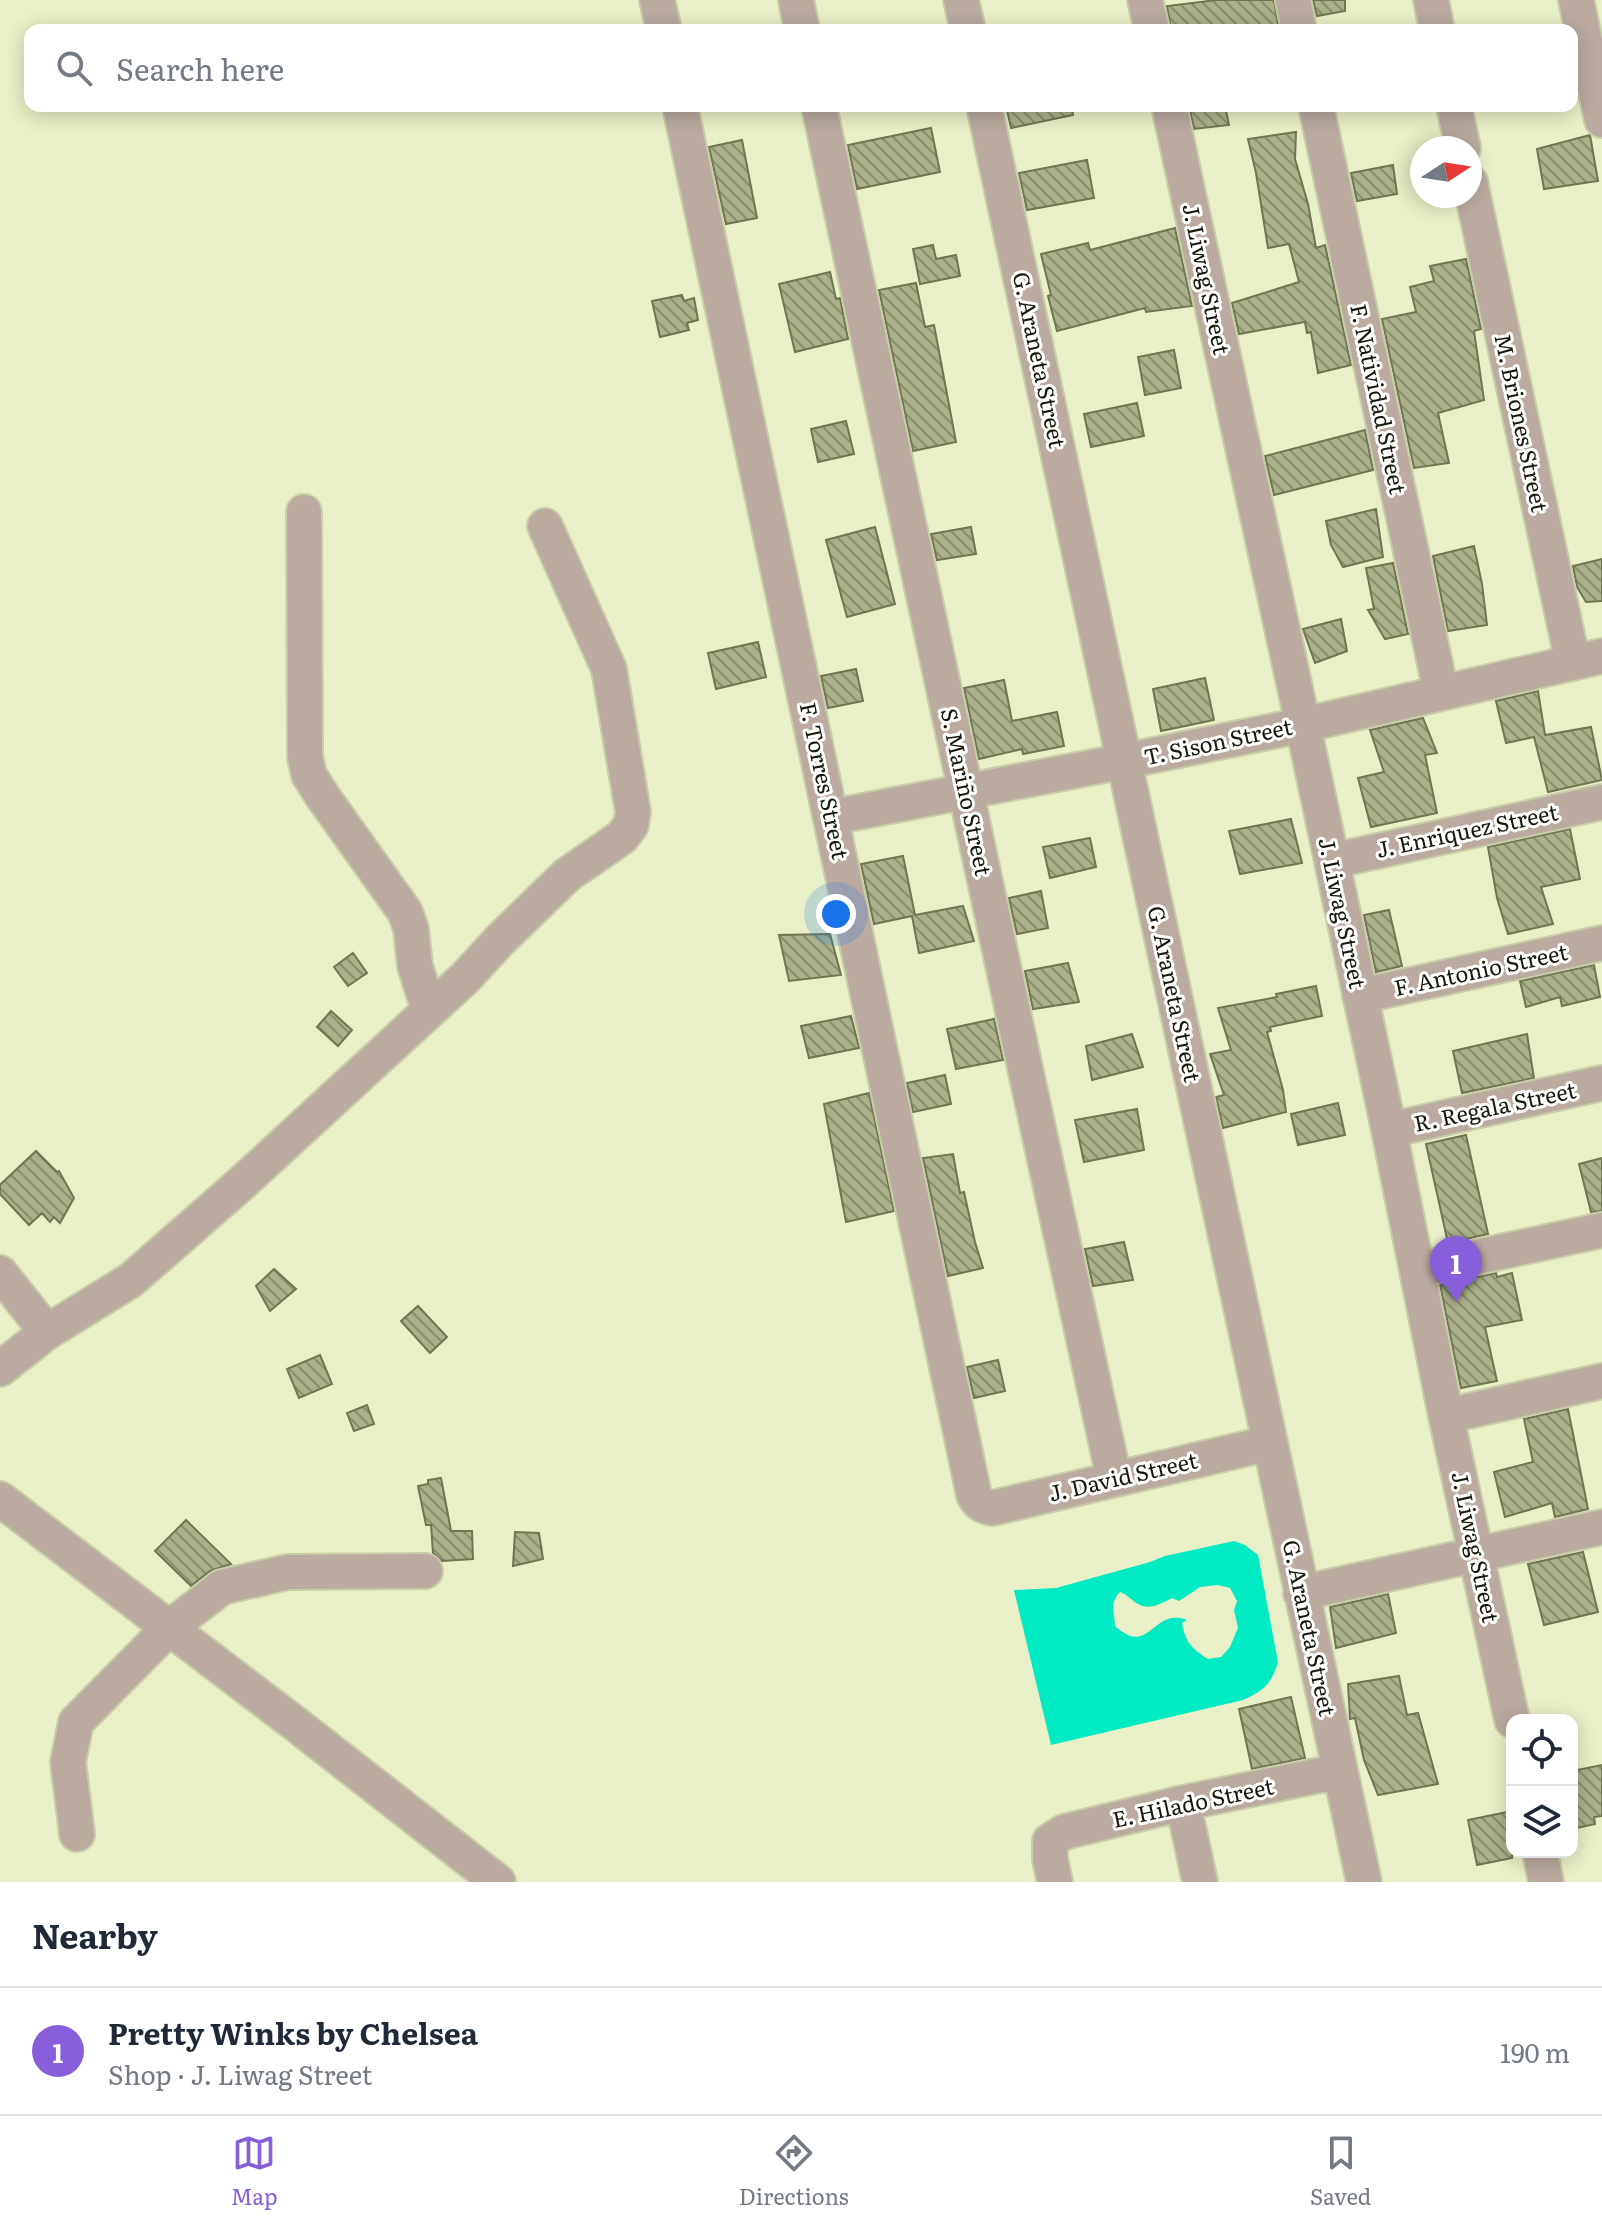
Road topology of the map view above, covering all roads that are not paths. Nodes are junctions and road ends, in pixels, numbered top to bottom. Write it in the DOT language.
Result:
graph roads {
  1 [pos="657,0"];
  2 [pos="796,0"];
  3 [pos="961,0"];
  4 [pos="1145,0"];
  5 [pos="1293,0"];
  6 [pos="1431,0"];
  7 [pos="1576,0"];
  8 [pos="663,24"];
  9 [pos="801,24"];
  10 [pos="967,24"];
  11 [pos="1151,24"];
  12 [pos="1298,24"];
  13 [pos="1436,24"];
  14 [pos="681,112"];
  15 [pos="820,112"];
  16 [pos="985,112"];
  17 [pos="1170,112"];
  18 [pos="1317,112"];
  19 [pos="1455,112"];
  20 [pos="1602,120"];
  21 [pos="1460,136"];
  22 [pos="1476,208"];
  23 [pos="304,512"];
  24 [pos="545,526"];
  25 [pos="1587,660"];
  26 [pos="1441,692"];
  27 [pos="1303,725"];
  28 [pos="1125,761"];
  29 [pos="966,791"];
  30 [pos="1602,802"];
  31 [pos="832,817"];
  32 [pos="1332,861"];
  33 [pos="1602,943"];
  34 [pos="1360,996"];
  35 [pos="429,1010"];
  36 [pos="1602,1083"];
  37 [pos="1389,1130"];
  38 [pos="1602,1230"];
  39 [pos="1417,1270"];
  40 [pos="0,1273"];
  41 [pos="47,1332"];
  42 [pos="0,1369"];
  43 [pos="1602,1381"];
  44 [pos="1446,1416"];
  45 [pos="1270,1443"];
  46 [pos="1114,1478"];
  47 [pos="0,1499"];
  48 [pos="978,1502"];
  49 [pos="1602,1527"];
  50 [pos="1478,1555"];
  51 [pos="425,1571"];
  52 [pos="1301,1593"];
  53 [pos="169,1628"];
  54 [pos="1511,1714"];
  55 [pos="1340,1771"];
  56 [pos="1183,1803"];
  57 [pos="77,1834"];
  58 [pos="1541,1858"];
  59 [pos="498,1882"];
  60 [pos="1055,1882"];
  61 [pos="1200,1882"];
  62 [pos="1364,1882"];
  63 [pos="1546,1882"];
  1 -- 8 [label="street"];
  2 -- 9 [label="street"];
  3 -- 10 [label="street"];
  4 -- 11 [label="street"];
  5 -- 12 [label="street"];
  6 -- 13 [label="street"];
  7 -- 20 [label="street"];
  14 -- 31 [label="street, F. Torres Street"];
  15 -- 29 [label="street, S. Mariño Street"];
  16 -- 28 [label="street, G. Araneta Street"];
  17 -- 27 [label="street, J. Liwag Street"];
  18 -- 26 [label="street, F. Natividad Street"];
  19 -- 21 [label="street"];
  22 -- 25 [label="street, M. Briones Street"];
  23 -- 35 [label="street"];
  24 -- 35 [label="street"];
  25 -- 26 [label="street, T. Sison Street"];
  26 -- 27 [label="street, T. Sison Street"];
  27 -- 28 [label="street, T. Sison Street"];
  27 -- 32 [label="street, J. Liwag Street"];
  28 -- 29 [label="street, T. Sison Street"];
  28 -- 45 [label="street, G. Araneta Street"];
  29 -- 31 [label="street, T. Sison Street"];
  29 -- 46 [label="street, S. Mariño Street"];
  30 -- 32 [label="street, J. Enriquez Street"];
  31 -- 48 [label="street, F. Torres Street"];
  32 -- 34 [label="street, J. Liwag Street"];
  33 -- 34 [label="street, F. Antonio Street"];
  34 -- 37 [label="street, J. Liwag Street"];
  35 -- 41 [label="street"];
  36 -- 37 [label="street, R. Regala Street"];
  37 -- 39 [label="street, J. Liwag Street"];
  38 -- 39 [label="street"];
  39 -- 44 [label="street, J. Liwag Street"];
  40 -- 41 [label="street"];
  41 -- 42 [label="street"];
  43 -- 44 [label="street"];
  44 -- 50 [label="street, J. Liwag Street"];
  45 -- 46 [label="street, J. David Street"];
  45 -- 52 [label="street, G. Araneta Street"];
  46 -- 48 [label="street, J. David Street"];
  47 -- 53 [label="street"];
  49 -- 50 [label="street"];
  50 -- 52 [label="street"];
  50 -- 54 [label="street, J. Liwag Street"];
  51 -- 53 [label="street"];
  52 -- 55 [label="street, G. Araneta Street"];
  53 -- 57 [label="street"];
  53 -- 59 [label="street"];
  55 -- 56 [label="street, E. Hilado Street"];
  55 -- 62 [label="street, G. Araneta Street"];
  56 -- 60 [label="street, E. Hilado Street"];
  56 -- 61 [label="street"];
  58 -- 63 [label="street"];
}
